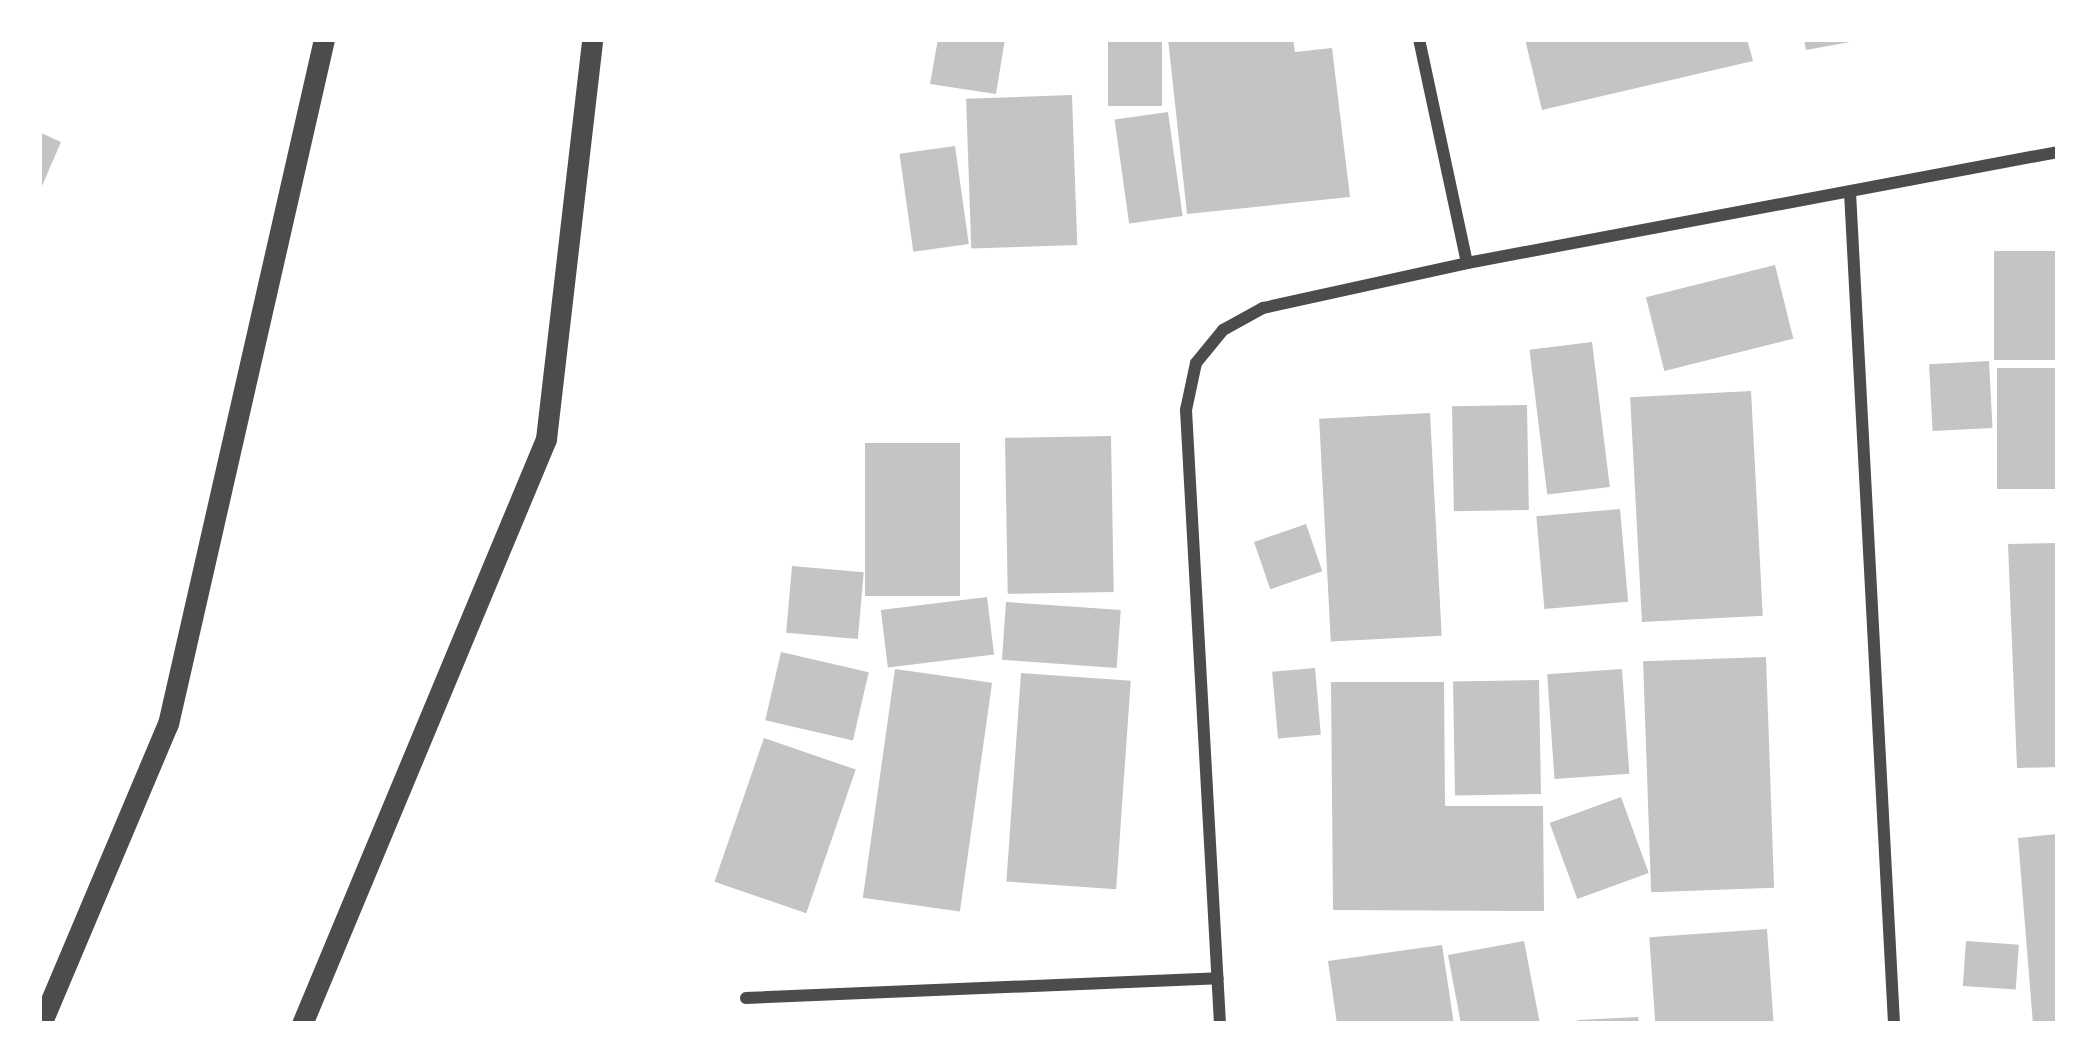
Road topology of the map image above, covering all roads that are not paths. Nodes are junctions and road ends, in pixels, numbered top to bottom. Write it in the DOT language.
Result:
graph roads {
  1 [pos="324,39"];
  2 [pos="592,39"];
  3 [pos="1419,39"];
  4 [pos="2058,152"];
  5 [pos="1850,193"];
  6 [pos="1468,263"];
  7 [pos="1218,978"];
  8 [pos="746,998"];
  9 [pos="41,1024"];
  10 [pos="302,1024"];
  11 [pos="1220,1024"];
  12 [pos="1894,1024"];
  1 -- 9 [label="street"];
  2 -- 10 [label="street"];
  3 -- 6 [label="street"];
  4 -- 5 [label="street"];
  5 -- 6 [label="street"];
  5 -- 12 [label="street"];
  6 -- 7 [label="street"];
  7 -- 8 [label="street"];
  7 -- 11 [label="street"];
}
